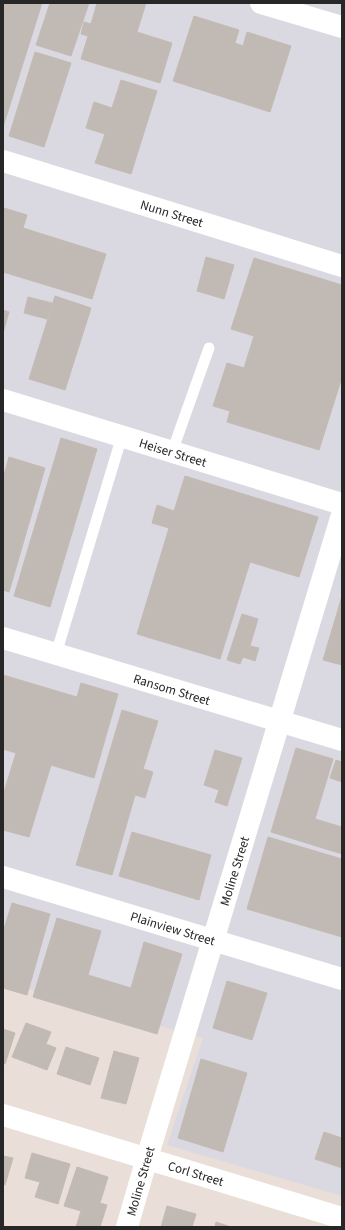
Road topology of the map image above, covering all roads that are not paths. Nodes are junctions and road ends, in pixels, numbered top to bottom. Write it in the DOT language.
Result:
graph roads {
  1 [pos="262,3"];
  2 [pos="342,27"];
  3 [pos="3,161"];
  4 [pos="342,266"];
  5 [pos="209,348"];
  6 [pos="3,400"];
  7 [pos="122,436"];
  8 [pos="172,452"];
  9 [pos="342,504"];
  10 [pos="342,515"];
  11 [pos="3,638"];
  12 [pos="56,654"];
  13 [pos="279,721"];
  14 [pos="342,740"];
  15 [pos="3,877"];
  16 [pos="213,940"];
  17 [pos="342,979"];
  18 [pos="3,1115"];
  19 [pos="147,1158"];
  20 [pos="342,1218"];
  21 [pos="127,1227"];
  1 -- 2 [label="street"];
  3 -- 4 [label="street, Nunn Street"];
  5 -- 8 [label="lane"];
  6 -- 7 [label="street, Heiser Street"];
  7 -- 8 [label="street, Heiser Street"];
  7 -- 12 [label="lane"];
  8 -- 9 [label="street, Heiser Street"];
  10 -- 13 [label="street, Moline Street"];
  11 -- 12 [label="street, Ransom Street"];
  12 -- 13 [label="street, Ransom Street"];
  13 -- 14 [label="street, Ransom Street"];
  13 -- 16 [label="street, Moline Street"];
  15 -- 16 [label="street, Plainview Street"];
  16 -- 17 [label="street, Plainview Street"];
  16 -- 19 [label="street, Moline Street"];
  18 -- 19 [label="street, Corl Street"];
  19 -- 20 [label="street, Corl Street"];
  19 -- 21 [label="street, Moline Street"];
}
